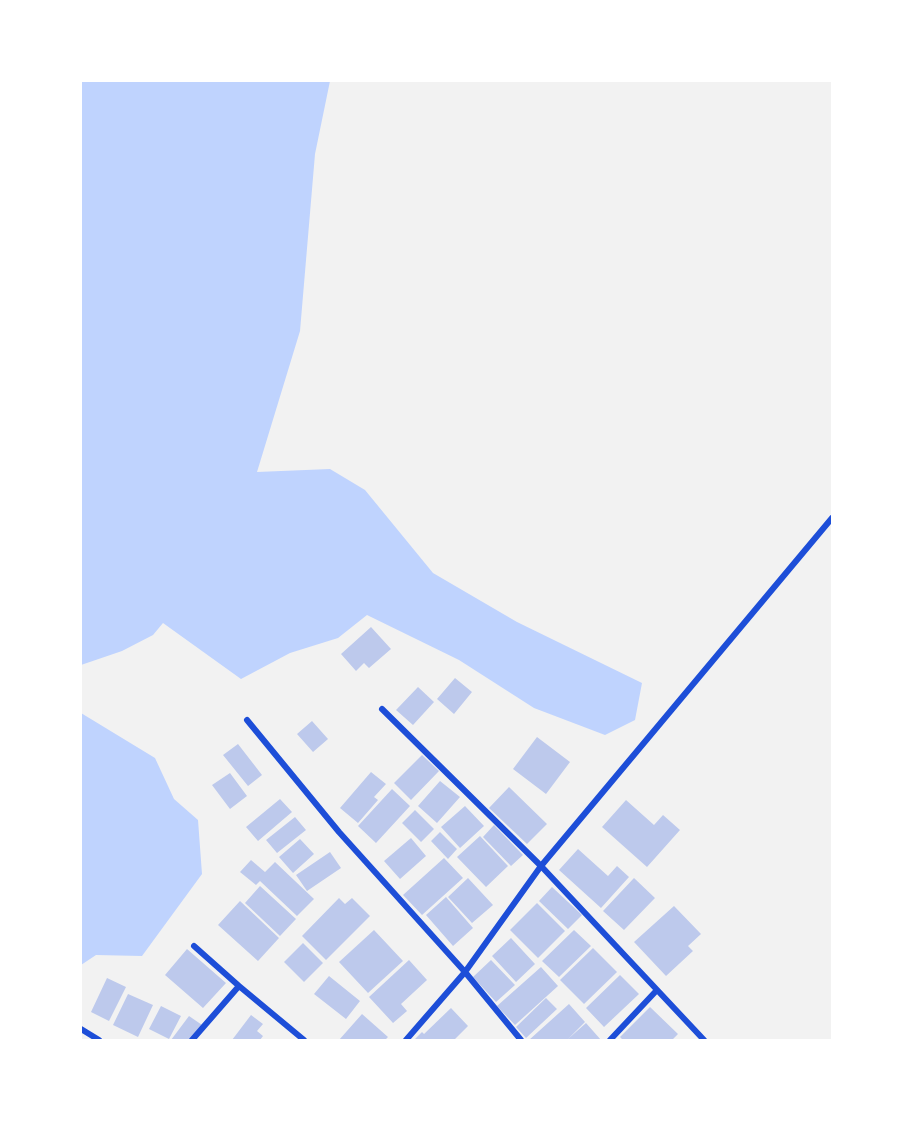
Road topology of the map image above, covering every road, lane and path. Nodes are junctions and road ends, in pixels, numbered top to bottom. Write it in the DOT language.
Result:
graph roads {
  1 [pos="832,518"];
  2 [pos="382,709"];
  3 [pos="247,720"];
  4 [pos="541,866"];
  5 [pos="194,946"];
  6 [pos="465,972"];
  7 [pos="239,986"];
  8 [pos="657,990"];
  9 [pos="81,1029"];
  10 [pos="99,1040"];
  11 [pos="192,1040"];
  12 [pos="304,1040"];
  13 [pos="406,1040"];
  14 [pos="521,1040"];
  15 [pos="610,1040"];
  16 [pos="704,1040"];
  1 -- 4 [label="street"];
  2 -- 4 [label="street"];
  3 -- 6 [label="street"];
  4 -- 6 [label="street"];
  4 -- 8 [label="street"];
  5 -- 7 [label="street"];
  6 -- 13 [label="street"];
  6 -- 14 [label="street"];
  7 -- 11 [label="street"];
  7 -- 12 [label="street"];
  8 -- 15 [label="street"];
  8 -- 16 [label="street"];
  9 -- 10 [label="street"];
}
